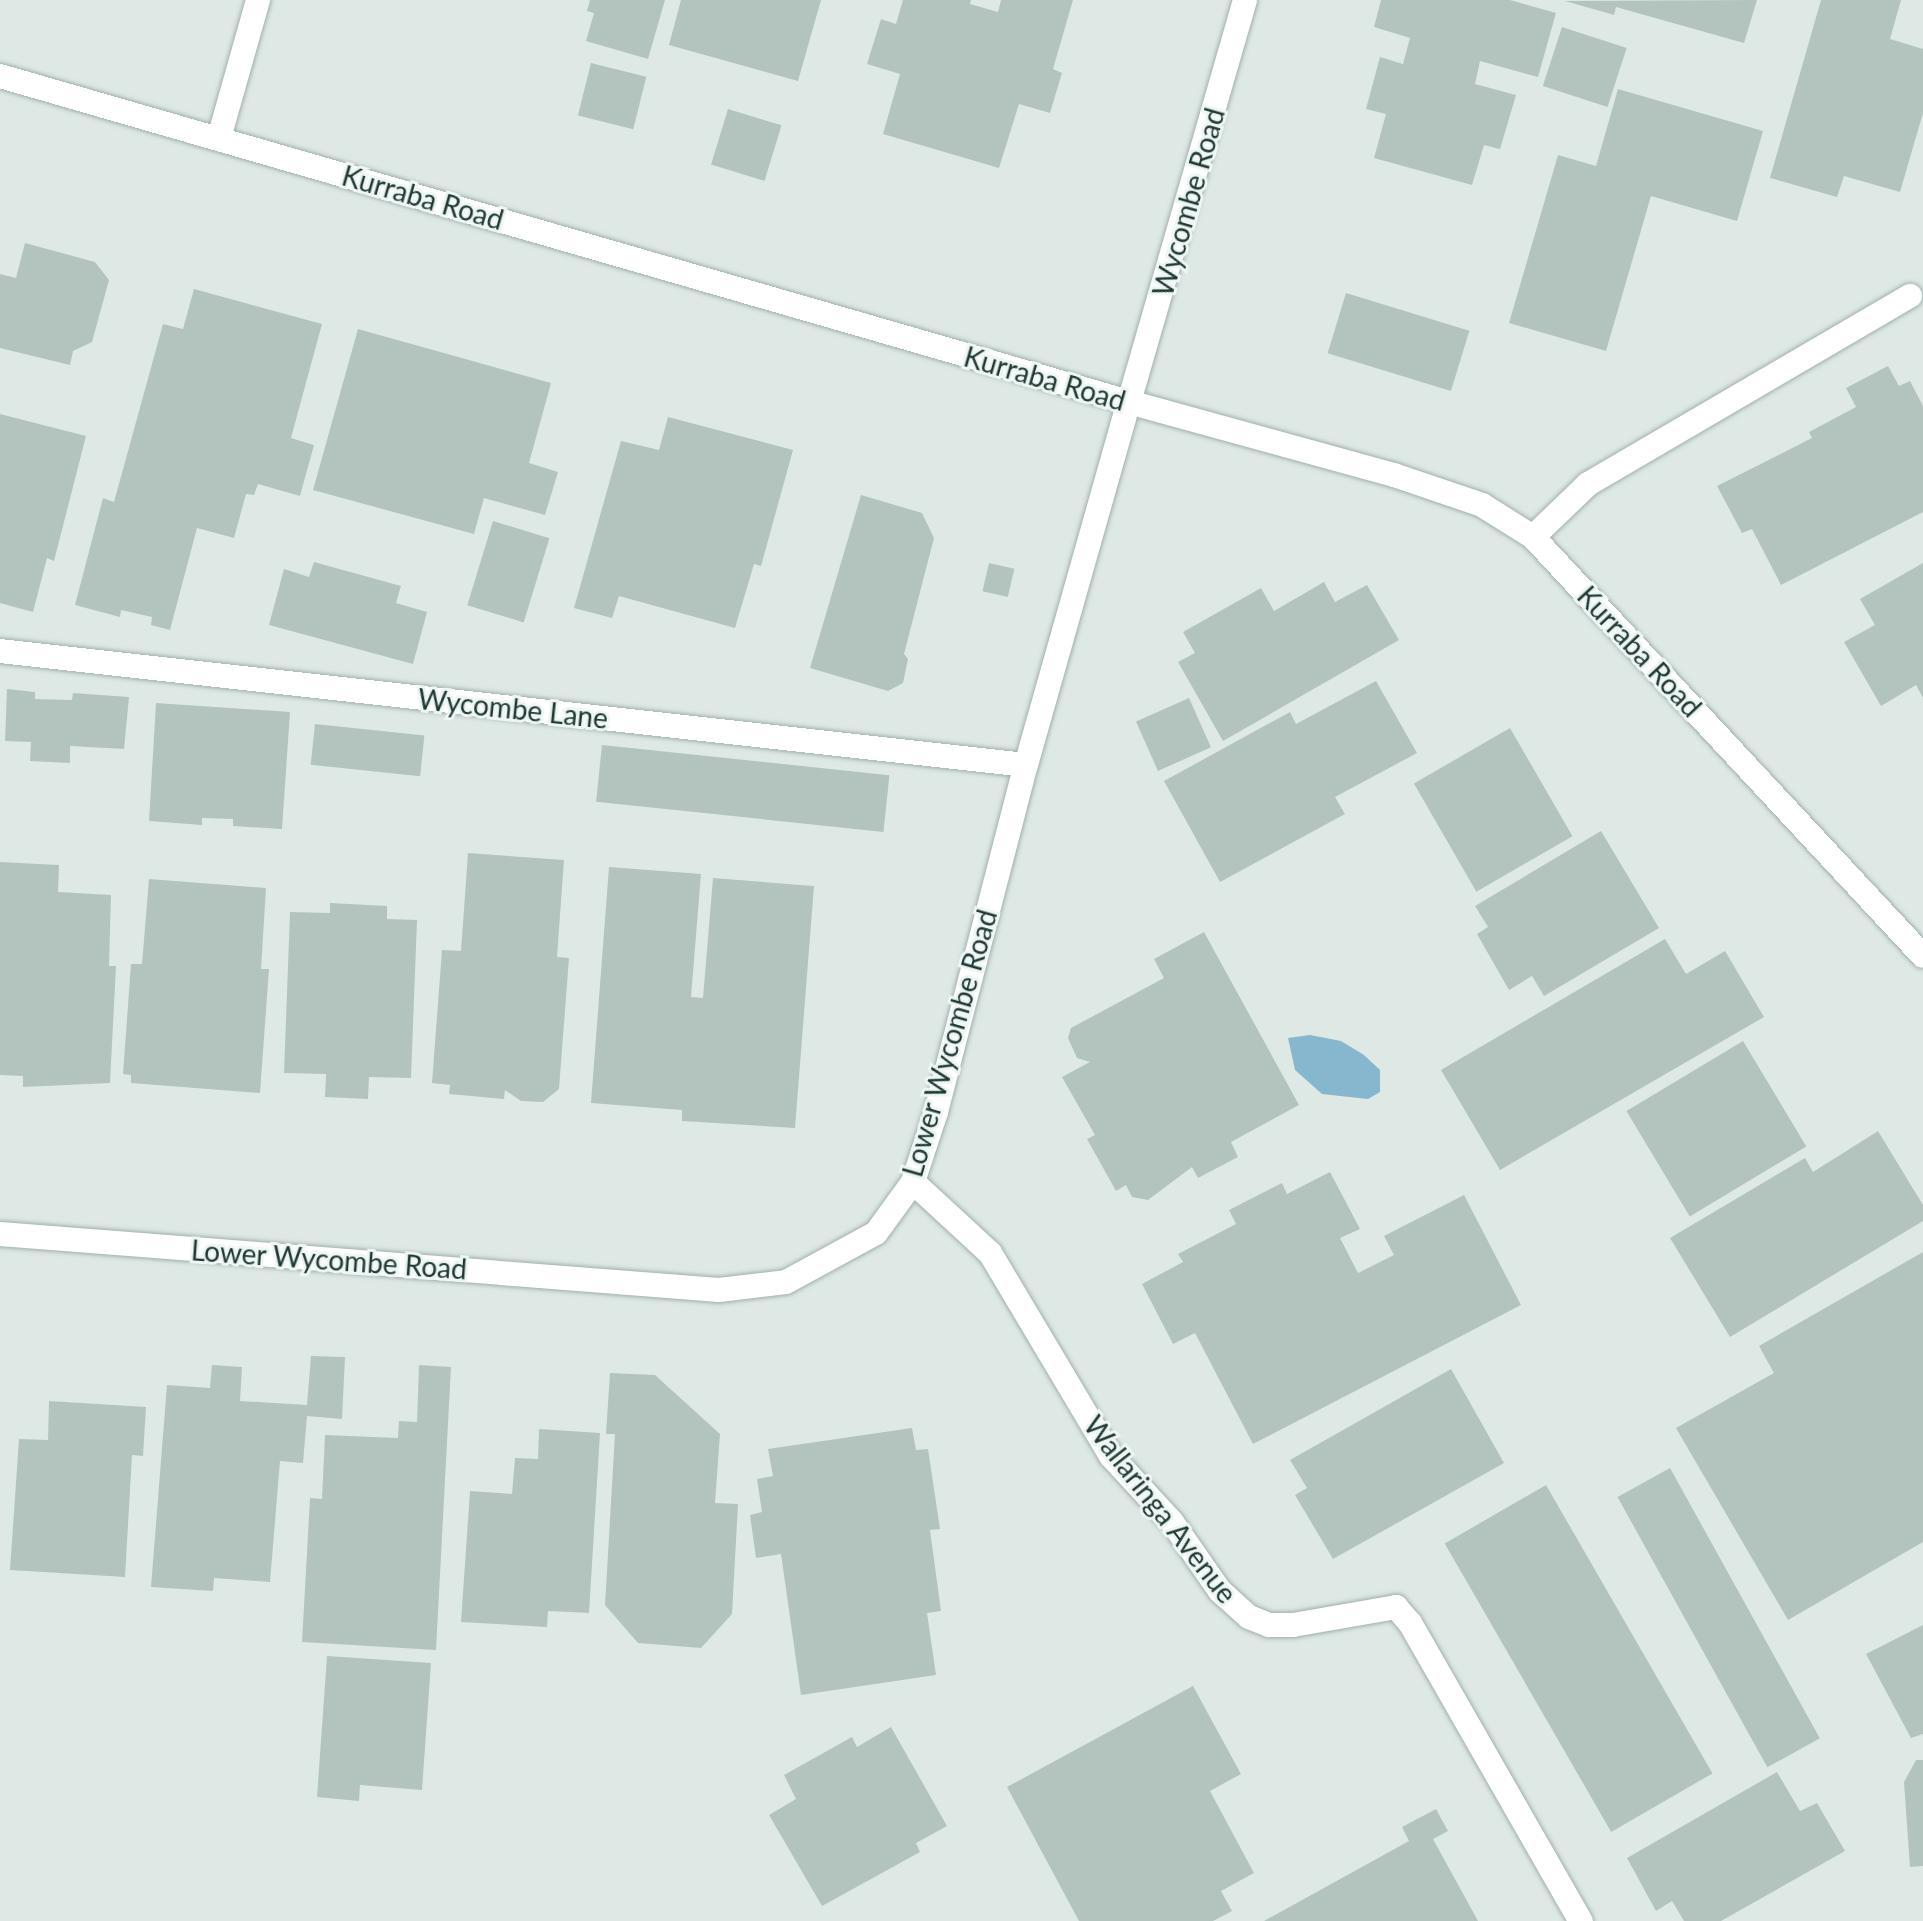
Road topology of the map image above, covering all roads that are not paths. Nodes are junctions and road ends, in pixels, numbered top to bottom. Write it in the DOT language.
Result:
graph roads {
  1 [pos="258,0"];
  2 [pos="1245,0"];
  3 [pos="0,76"];
  4 [pos="219,138"];
  5 [pos="1910,296"];
  6 [pos="1129,402"];
  7 [pos="1533,537"];
  8 [pos="0,651"];
  9 [pos="1026,765"];
  10 [pos="1923,956"];
  11 [pos="913,1182"];
  12 [pos="0,1234"];
  13 [pos="1581,1921"];
  1 -- 4 [label="street"];
  2 -- 6 [label="street, Wycombe Road"];
  3 -- 4 [label="street, Kurraba Road"];
  4 -- 6 [label="street, Kurraba Road"];
  5 -- 7 [label="street"];
  6 -- 7 [label="street, Kurraba Road"];
  6 -- 9 [label="street, Lower Wycombe Road"];
  7 -- 10 [label="street, Kurraba Road"];
  8 -- 9 [label="street, Wycombe Lane"];
  9 -- 11 [label="street, Lower Wycombe Road"];
  11 -- 12 [label="street, Lower Wycombe Road"];
  11 -- 13 [label="street, Wallaringa Avenue"];
}
